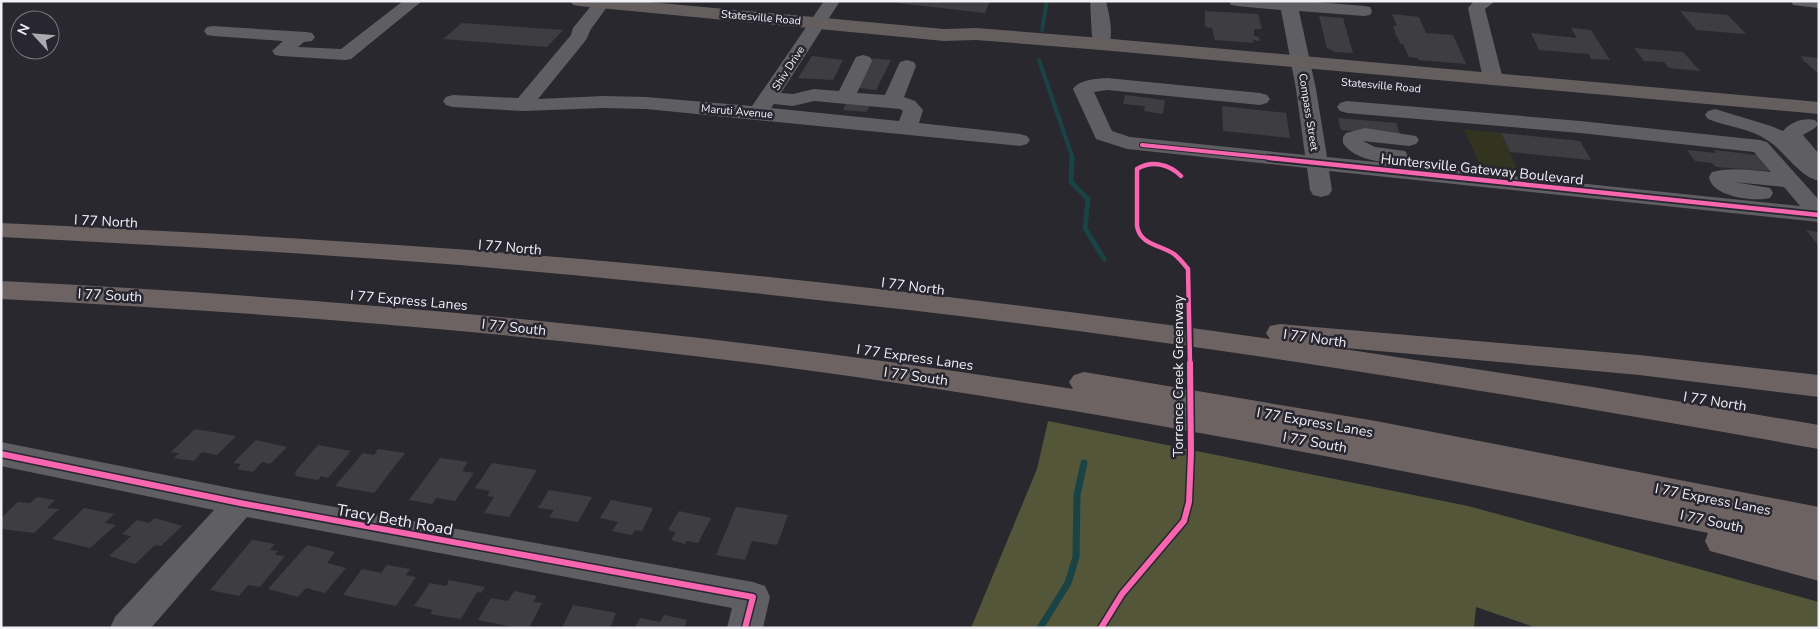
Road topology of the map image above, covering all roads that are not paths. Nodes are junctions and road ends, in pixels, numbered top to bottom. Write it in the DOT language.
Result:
graph roads {
  1 [pos="414,1"];
  2 [pos="579,1"];
  3 [pos="832,1"];
  4 [pos="1098,1"];
  5 [pos="1237,1"];
  6 [pos="1487,1"];
  7 [pos="1799,1"];
  8 [pos="602,3"];
  9 [pos="1288,3"];
  10 [pos="1819,3"];
  11 [pos="1364,11"];
  12 [pos="817,23"];
  13 [pos="213,31"];
  14 [pos="944,34"];
  15 [pos="1101,44"];
  16 [pos="863,61"];
  17 [pos="907,66"];
  18 [pos="1302,69"];
  19 [pos="1493,80"];
  20 [pos="845,98"];
  21 [pos="1260,99"];
  22 [pos="453,101"];
  23 [pos="892,102"];
  24 [pos="523,105"];
  25 [pos="763,105"];
  26 [pos="1347,108"];
  27 [pos="1714,116"];
  28 [pos="1815,119"];
  29 [pos="907,128"];
  30 [pos="1020,140"];
  31 [pos="1142,145"];
  32 [pos="1813,160"];
  33 [pos="1317,163"];
  34 [pos="1791,181"];
  35 [pos="1321,190"];
  36 [pos="1814,209"];
  37 [pos="1,217"];
  38 [pos="1,230"];
  39 [pos="1,274"];
  40 [pos="1,290"];
  41 [pos="1272,332"];
  42 [pos="1819,386"];
  43 [pos="1819,419"];
  44 [pos="1819,437"];
  45 [pos="1,454"];
  46 [pos="1378,454"];
  47 [pos="240,503"];
  48 [pos="1819,521"];
  49 [pos="1819,543"];
  50 [pos="1819,566"];
  51 [pos="128,628"];
  52 [pos="745,628"];
  1 -- 13 [label="street"];
  2 -- 8 [label="main road, Statesville Road"];
  3 -- 12 [label="street, Shiv Drive"];
  4 -- 15 [label="street"];
  5 -- 9 [label="street"];
  6 -- 19 [label="street"];
  7 -- 10 [label="street"];
  8 -- 12 [label="main road, Statesville Road"];
  8 -- 24 [label="street"];
  9 -- 11 [label="street"];
  9 -- 18 [label="street, Compass Street"];
  12 -- 14 [label="main road, Statesville Road"];
  12 -- 25 [label="street, Shiv Drive"];
  14 -- 15 [label="main road, Statesville Road"];
  14 -- 18 [label="main road, Statesville Road"];
  15 -- 18 [label="main road, Statesville Road"];
  16 -- 20 [label="street"];
  17 -- 23 [label="street"];
  18 -- 19 [label="main road, Statesville Road"];
  18 -- 27 [label="main road, Statesville Road"];
  18 -- 33 [label="street, Compass Street"];
  19 -- 28 [label="main road, Statesville Road"];
  20 -- 23 [label="street"];
  20 -- 25 [label="street"];
  21 -- 31 [label="street"];
  22 -- 24 [label="street, Maruti Avenue"];
  23 -- 29 [label="street"];
  24 -- 25 [label="street, Maruti Avenue"];
  25 -- 29 [label="street, Maruti Avenue"];
  26 -- 34 [label="street"];
  27 -- 28 [label="main road, Statesville Road"];
  27 -- 32 [label="street"];
  28 -- 32 [label="street"];
  29 -- 30 [label="street, Maruti Avenue"];
  31 -- 33 [label="street, Huntersville Gateway Boulevard"];
  33 -- 35 [label="street, Compass Street"];
  33 -- 36 [label="street, Huntersville Gateway Boulevard"];
  34 -- 36 [label="street"];
  34 -- 36 [label="street"];
  37 -- 41 [label="highway, I 77 North"];
  38 -- 44 [label="highway"];
  39 -- 48 [label="highway, I 77 Express Lanes"];
  40 -- 46 [label="highway, I 77 South"];
  41 -- 42 [label="highway"];
  41 -- 43 [label="highway, I 77 North"];
  45 -- 47 [label="street, Tracy Beth Road"];
  46 -- 49 [label="highway, I 77 South"];
  46 -- 50 [label="highway"];
  47 -- 51 [label="street"];
  47 -- 52 [label="street, Tracy Beth Road"];
}
